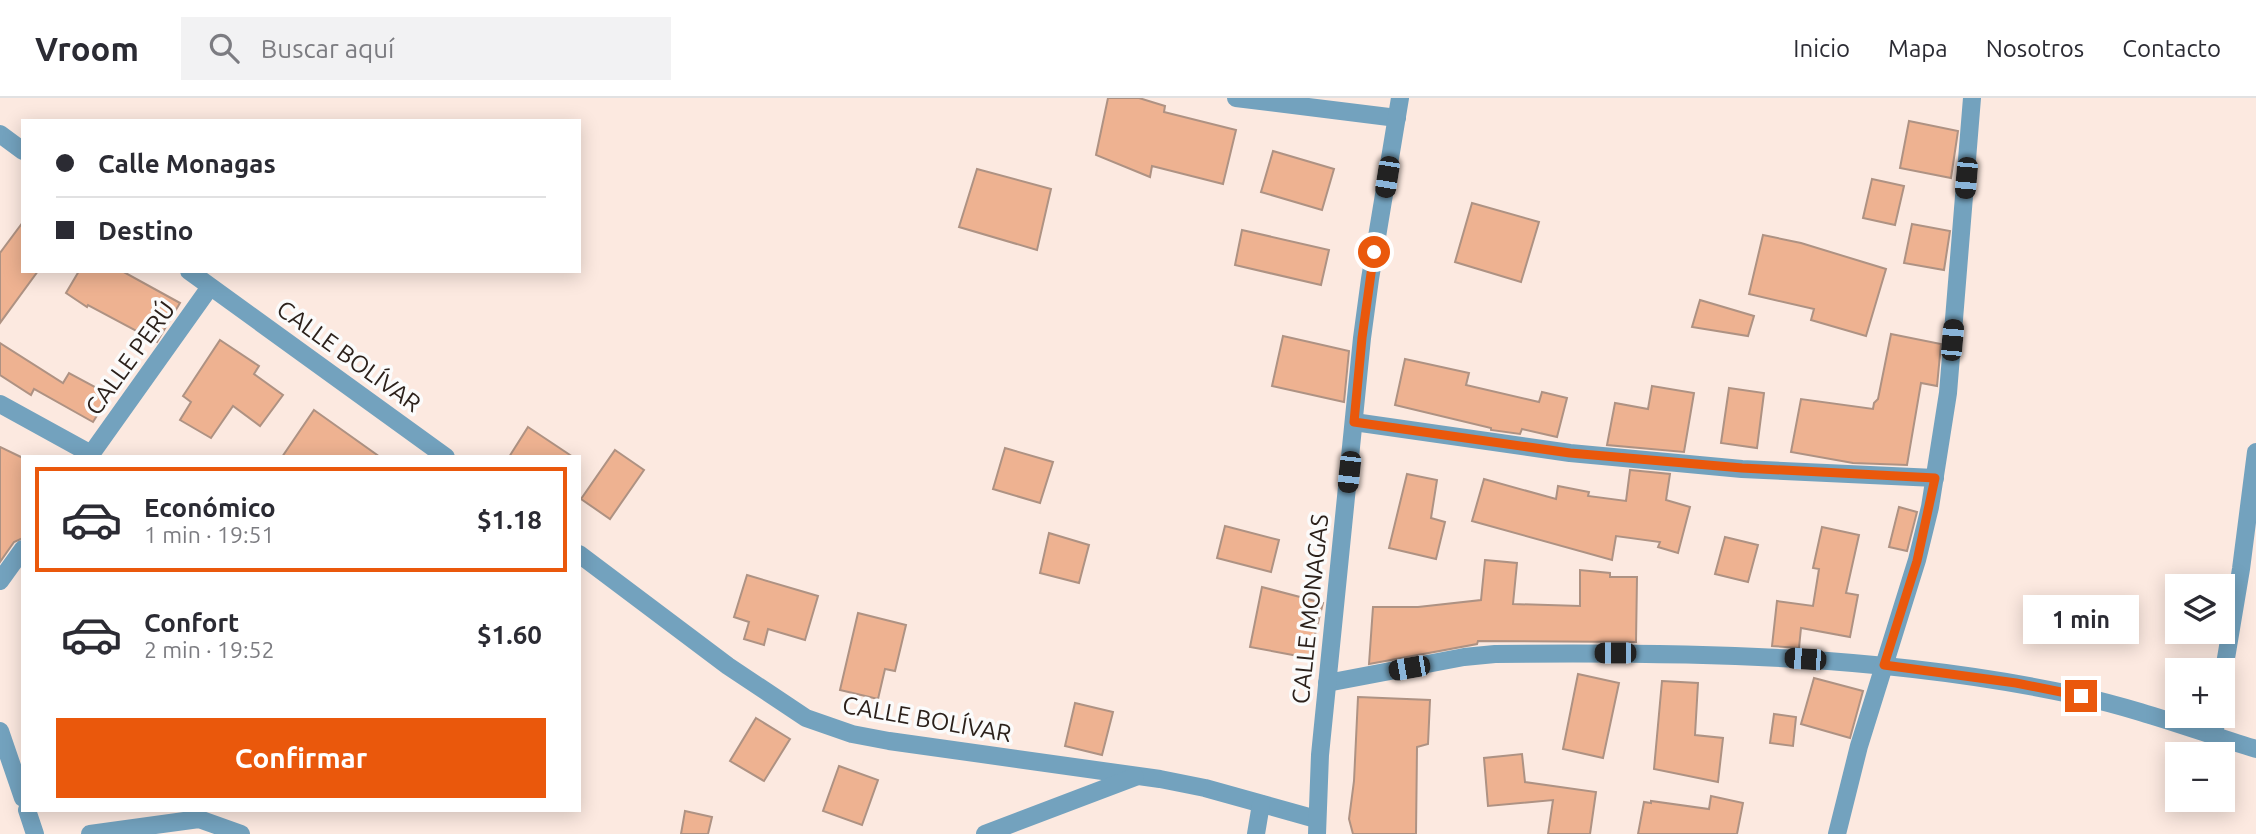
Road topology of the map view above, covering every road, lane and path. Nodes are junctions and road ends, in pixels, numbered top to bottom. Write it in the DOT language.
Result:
graph roads {
  1 [pos="1236,98"];
  2 [pos="1401,98"];
  3 [pos="1972,98"];
  4 [pos="1397,118"];
  5 [pos="0,134"];
  6 [pos="21,150"];
  7 [pos="192,273"];
  8 [pos="211,287"];
  9 [pos="0,404"];
  10 [pos="1354,422"];
  11 [pos="2256,452"];
  12 [pos="438,454"];
  13 [pos="90,455"];
  14 [pos="1935,478"];
  15 [pos="21,552"];
  16 [pos="581,556"];
  17 [pos="0,581"];
  18 [pos="2226,658"];
  19 [pos="1884,665"];
  20 [pos="1327,683"];
  21 [pos="2215,728"];
  22 [pos="0,731"];
  23 [pos="2214,736"];
  24 [pos="2256,749"];
  25 [pos="1138,776"];
  26 [pos="21,792"];
  27 [pos="1261,804"];
  28 [pos="28,812"];
  29 [pos="197,821"];
  30 [pos="1316,827"];
  31 [pos="35,834"];
  32 [pos="90,834"];
  33 [pos="241,834"];
  34 [pos="985,834"];
  35 [pos="1256,834"];
  36 [pos="1837,834"];
  1 -- 4 [label="street"];
  2 -- 4 [label="street, CALLE MONAGAS"];
  3 -- 14 [label="street"];
  4 -- 10 [label="street, CALLE MONAGAS"];
  5 -- 6 [label="street"];
  7 -- 8 [label="street, CALLE BOLÍVAR"];
  8 -- 12 [label="street, CALLE BOLÍVAR"];
  8 -- 13 [label="street, CALLE PERÚ"];
  9 -- 13 [label="street"];
  10 -- 14 [label="street"];
  10 -- 20 [label="street, CALLE MONAGAS"];
  11 -- 18 [label="street"];
  14 -- 19 [label="street"];
  15 -- 17 [label="street"];
  16 -- 25 [label="street, CALLE BOLÍVAR"];
  19 -- 20 [label="street"];
  19 -- 23 [label="street"];
  19 -- 36 [label="street"];
  20 -- 30 [label="street, CALLE MONAGAS"];
  21 -- 23 [label="street"];
  22 -- 26 [label="street"];
  23 -- 24 [label="street"];
  25 -- 27 [label="street, CALLE BOLÍVAR"];
  25 -- 34 [label="street"];
  27 -- 30 [label="street, CALLE BOLÍVAR"];
  27 -- 35 [label="street"];
  28 -- 31 [label="street"];
  29 -- 32 [label="street"];
  29 -- 33 [label="street"];
}
